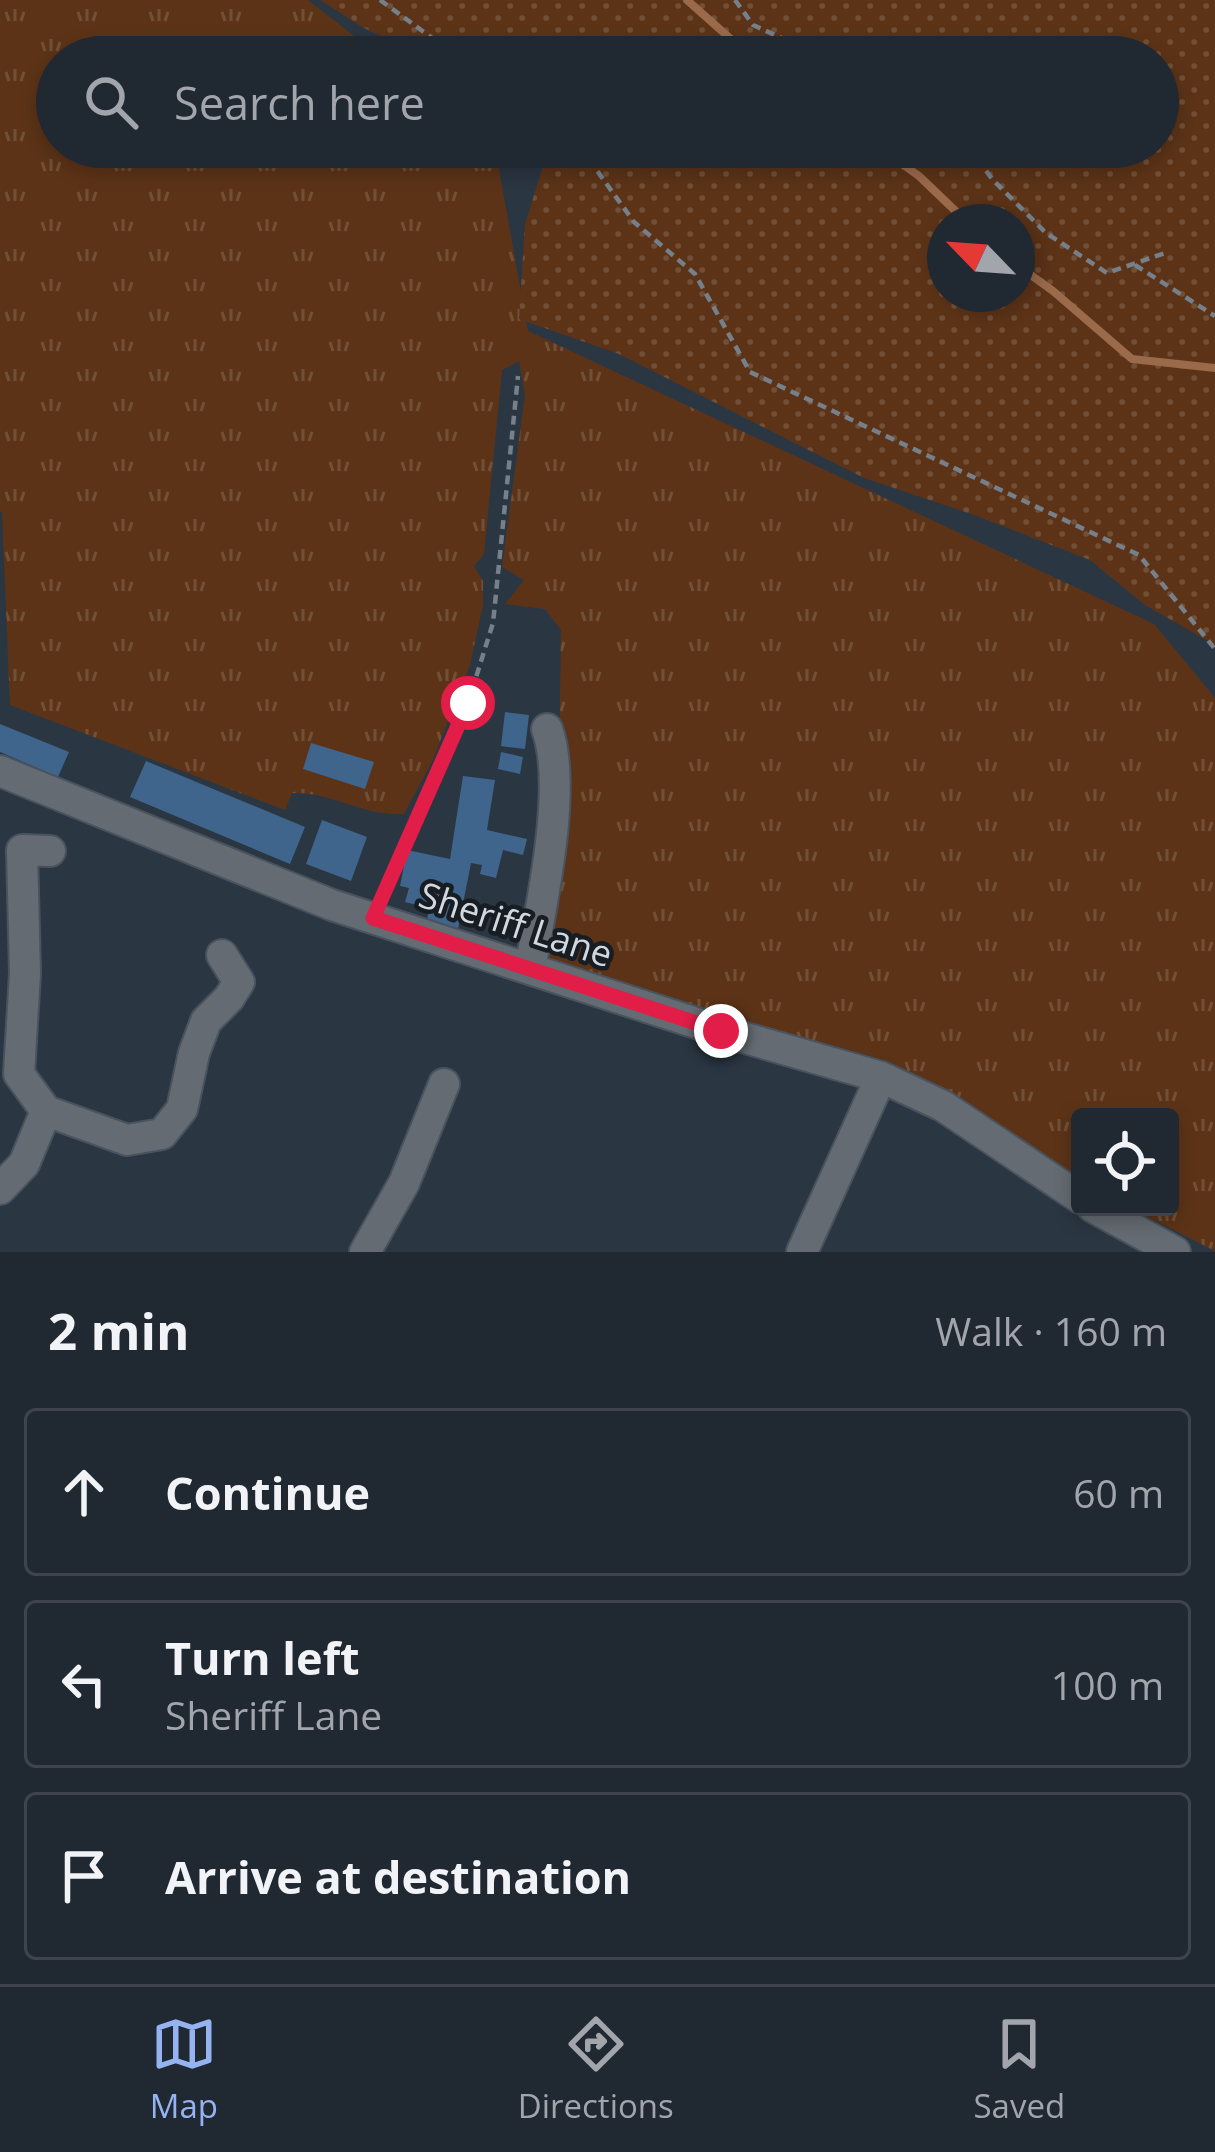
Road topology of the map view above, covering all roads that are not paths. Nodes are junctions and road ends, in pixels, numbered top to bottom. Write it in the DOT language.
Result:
graph roads {
  1 [pos="547,729"];
  2 [pos="0,771"];
  3 [pos="50,850"];
  4 [pos="221,955"];
  5 [pos="530,969"];
  6 [pos="881,1077"];
  7 [pos="444,1084"];
  8 [pos="46,1111"];
  9 [pos="0,1189"];
  10 [pos="1071,1192"];
  11 [pos="1110,1216"];
  12 [pos="365,1252"];
  13 [pos="802,1252"];
  14 [pos="1175,1252"];
  1 -- 5 [label="street"];
  2 -- 5 [label="street, Sheriff Lane"];
  3 -- 8 [label="street"];
  4 -- 8 [label="street"];
  5 -- 6 [label="street, Sheriff Lane"];
  6 -- 10 [label="street, Sheriff Lane"];
  6 -- 13 [label="street"];
  7 -- 12 [label="street"];
  8 -- 9 [label="street"];
  11 -- 14 [label="street"];
}
